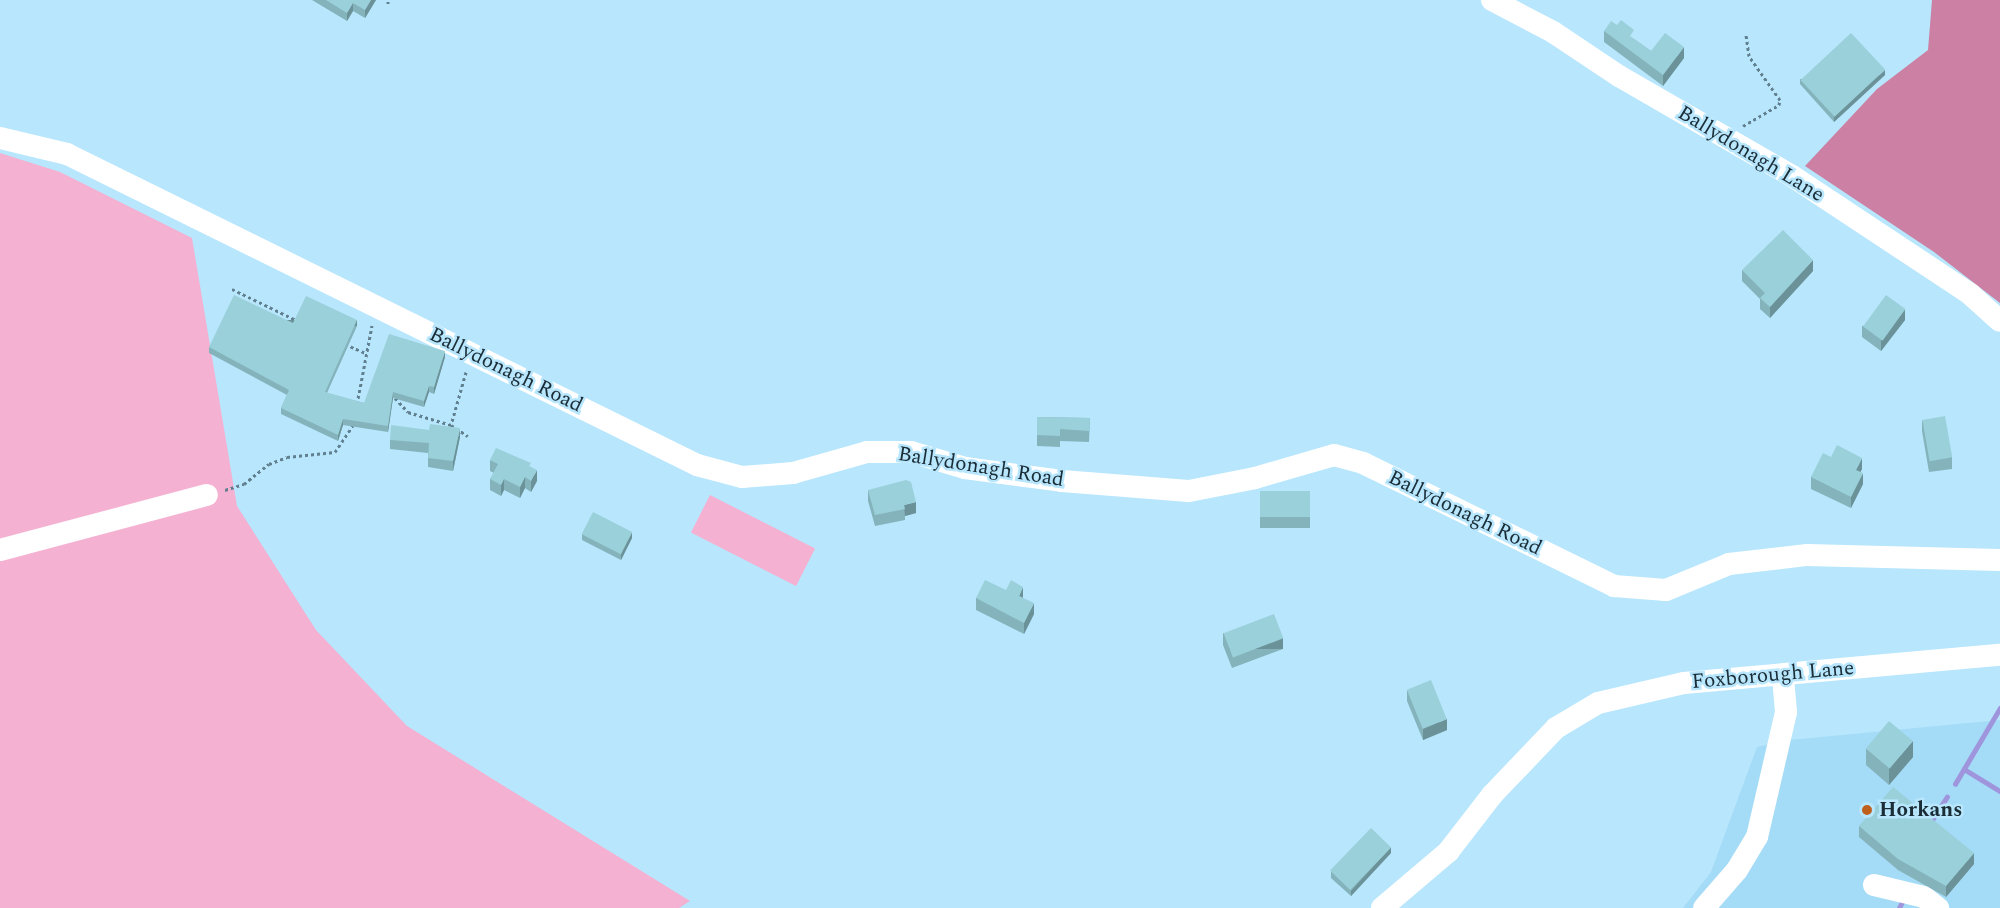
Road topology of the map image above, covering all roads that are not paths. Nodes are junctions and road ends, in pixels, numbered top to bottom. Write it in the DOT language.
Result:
graph roads {
  1 [pos="1492,0"];
  2 [pos="0,138"];
  3 [pos="2000,321"];
  4 [pos="207,495"];
  5 [pos="0,550"];
  6 [pos="2000,560"];
  7 [pos="2000,655"];
  8 [pos="1783,677"];
  9 [pos="1874,885"];
  10 [pos="1382,908"];
  11 [pos="1704,908"];
  12 [pos="1938,908"];
  1 -- 3 [label="street, Ballydonagh Lane"];
  2 -- 6 [label="street, Ballydonagh Road"];
  4 -- 5 [label="street"];
  7 -- 8 [label="street, Foxborough Lane"];
  8 -- 10 [label="street, Foxborough Lane"];
  8 -- 11 [label="street"];
  9 -- 12 [label="street"];
}
